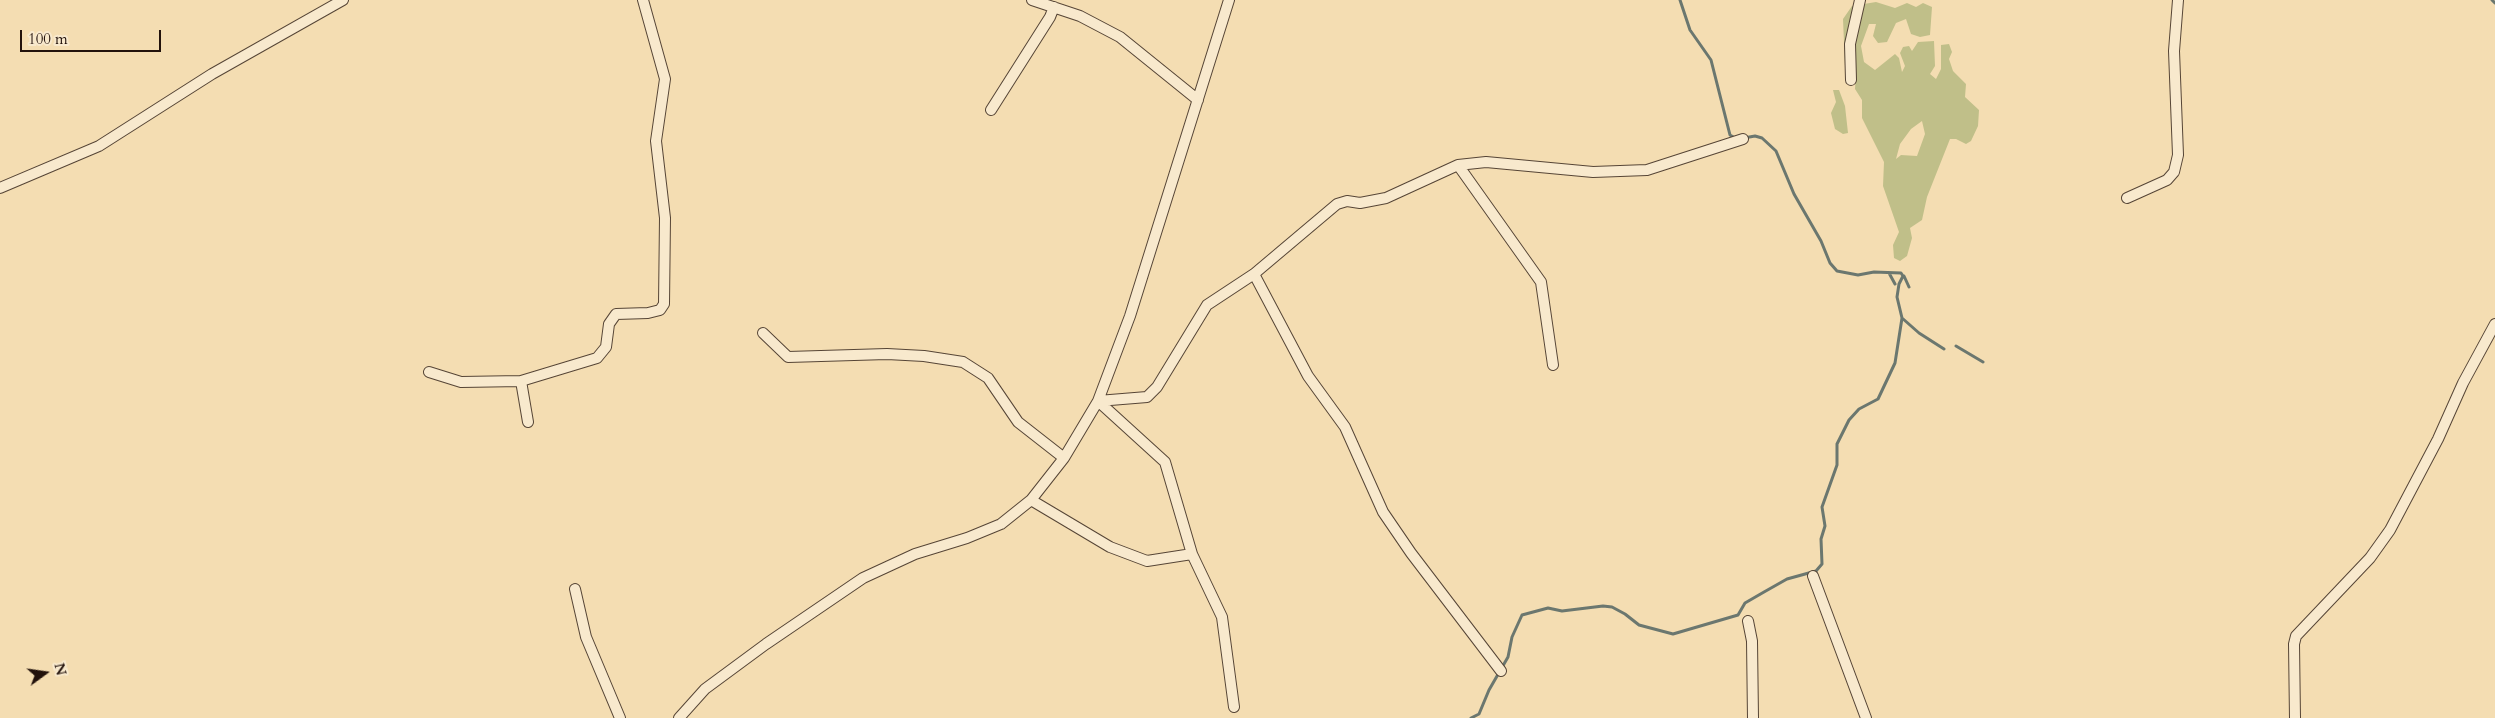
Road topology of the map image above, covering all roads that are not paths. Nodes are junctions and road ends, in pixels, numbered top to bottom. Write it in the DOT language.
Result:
graph roads {
  1 [pos="343,0"];
  2 [pos="643,0"];
  3 [pos="1032,0"];
  4 [pos="1229,0"];
  5 [pos="1860,0"];
  6 [pos="2178,0"];
  7 [pos="1054,7"];
  8 [pos="1851,80"];
  9 [pos="1198,100"];
  10 [pos="991,110"];
  11 [pos="1743,139"];
  12 [pos="1458,165"];
  13 [pos="0,188"];
  14 [pos="2127,198"];
  15 [pos="1254,274"];
  16 [pos="2495,324"];
  17 [pos="763,332"];
  18 [pos="1554,365"];
  19 [pos="429,372"];
  20 [pos="521,381"];
  21 [pos="1098,401"];
  22 [pos="528,422"];
  23 [pos="1064,458"];
  24 [pos="1031,500"];
  25 [pos="1192,554"];
  26 [pos="1813,576"];
  27 [pos="575,589"];
  28 [pos="1748,621"];
  29 [pos="1500,671"];
  30 [pos="1234,707"];
  31 [pos="620,718"];
  32 [pos="679,718"];
  33 [pos="1753,718"];
  34 [pos="1866,718"];
  35 [pos="2295,718"];
  1 -- 13 [label="street"];
  2 -- 20 [label="street"];
  3 -- 7 [label="street"];
  4 -- 9 [label="street"];
  5 -- 8 [label="street"];
  6 -- 14 [label="street"];
  7 -- 9 [label="street"];
  7 -- 10 [label="street"];
  9 -- 21 [label="street"];
  11 -- 12 [label="street"];
  12 -- 15 [label="street"];
  12 -- 18 [label="street"];
  15 -- 21 [label="street"];
  15 -- 29 [label="street"];
  16 -- 35 [label="street"];
  17 -- 23 [label="street"];
  19 -- 20 [label="street"];
  20 -- 22 [label="street"];
  21 -- 23 [label="street"];
  21 -- 25 [label="street"];
  23 -- 24 [label="street"];
  24 -- 25 [label="street"];
  24 -- 32 [label="street"];
  25 -- 30 [label="street"];
  26 -- 34 [label="street"];
  27 -- 31 [label="street"];
  28 -- 33 [label="street"];
}
